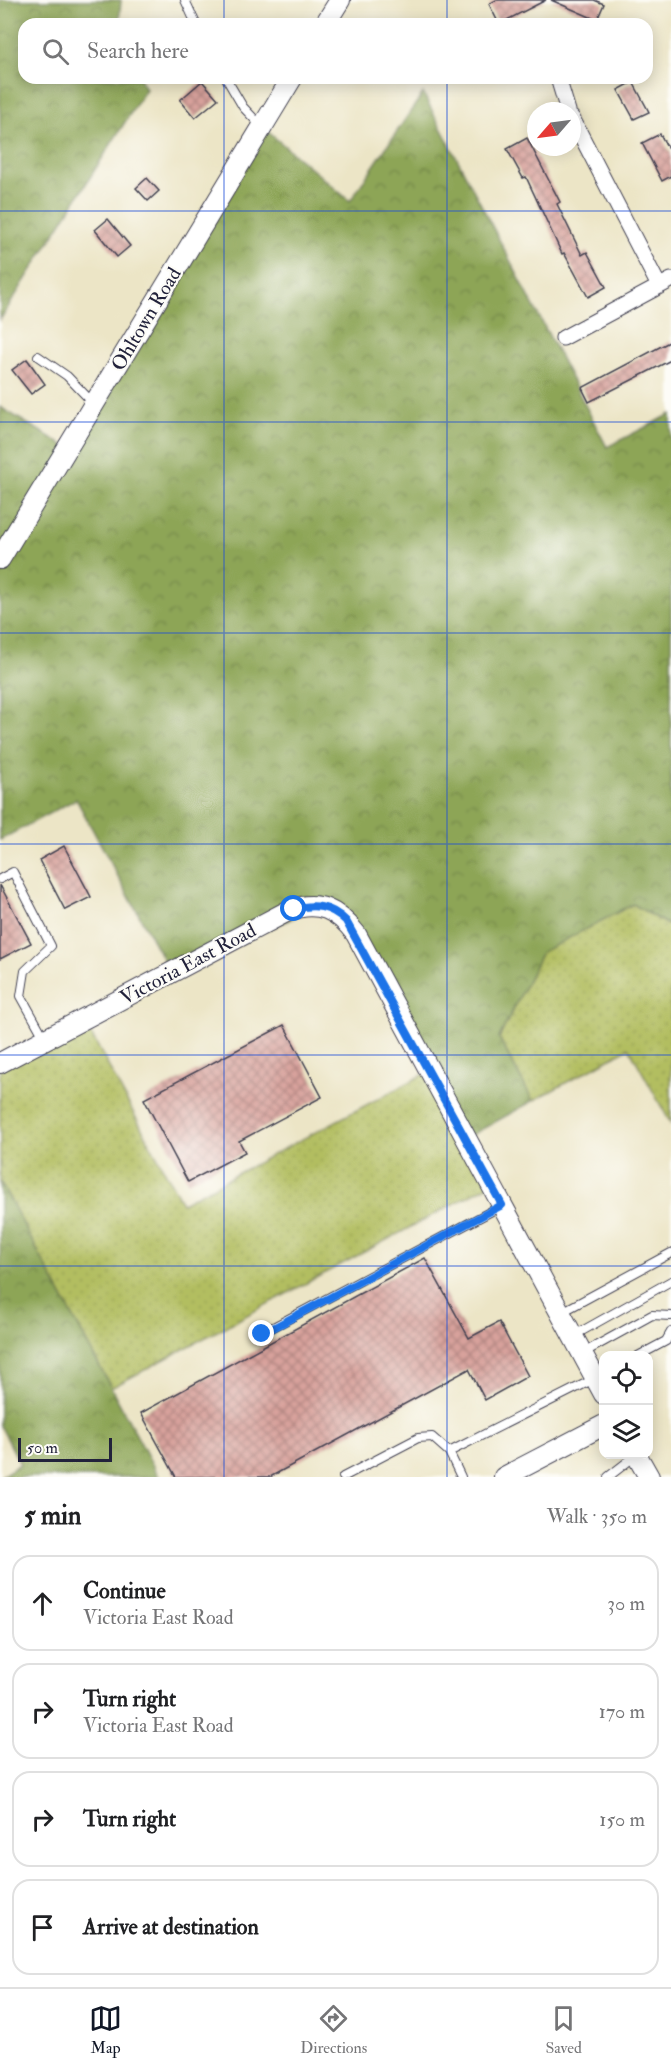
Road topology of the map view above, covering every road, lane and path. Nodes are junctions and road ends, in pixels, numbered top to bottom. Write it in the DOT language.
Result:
graph roads {
  1 [pos="185,0"];
  2 [pos="340,0"];
  3 [pos="193,18"];
  4 [pos="329,18"];
  5 [pos="230,84"];
  6 [pos="288,84"];
  7 [pos="560,84"];
  8 [pos="565,102"];
  9 [pos="262,127"];
  10 [pos="581,134"];
  11 [pos="665,283"];
  12 [pos="563,338"];
  13 [pos="38,356"];
  14 [pos="94,404"];
  15 [pos="0,559"];
  16 [pos="0,879"];
  17 [pos="45,1039"];
  18 [pos="0,1063"];
  19 [pos="502,1205"];
  20 [pos="671,1253"];
  21 [pos="671,1281"];
  22 [pos="561,1313"];
  23 [pos="671,1316"];
  24 [pos="671,1332"];
  25 [pos="262,1334"];
  26 [pos="573,1336"];
  27 [pos="647,1351"];
  28 [pos="582,1353"];
  29 [pos="599,1379"];
  30 [pos="599,1383"];
  31 [pos="599,1427"];
  32 [pos="449,1452"];
  33 [pos="632,1459"];
  34 [pos="639,1459"];
  35 [pos="344,1477"];
  36 [pos="461,1477"];
  37 [pos="504,1477"];
  38 [pos="608,1477"];
  39 [pos="649,1477"];
  1 -- 3 [label="lane"];
  2 -- 4 [label="street"];
  5 -- 9 [label="lane"];
  6 -- 9 [label="street, Ohltown Road"];
  7 -- 8 [label="street"];
  9 -- 14 [label="street, Ohltown Road"];
  10 -- 11 [label="street"];
  11 -- 12 [label="street"];
  13 -- 14 [label="lane"];
  14 -- 15 [label="street, Ohltown Road"];
  16 -- 17 [label="lane"];
  17 -- 18 [label="street, Victoria East Road"];
  17 -- 19 [label="street, Victoria East Road"];
  19 -- 22 [label="street, Victoria East Road"];
  19 -- 25 [label="lane"];
  20 -- 22 [label="lane"];
  21 -- 26 [label="lane"];
  22 -- 26 [label="street, Victoria East Road"];
  23 -- 28 [label="lane"];
  24 -- 27 [label="lane"];
  26 -- 28 [label="street, Victoria East Road"];
  28 -- 29 [label="street, Victoria East Road"];
  30 -- 32 [label="lane"];
  31 -- 37 [label="street"];
  32 -- 35 [label="lane"];
  32 -- 36 [label="lane"];
  33 -- 38 [label="lane"];
  34 -- 39 [label="street"];
}
